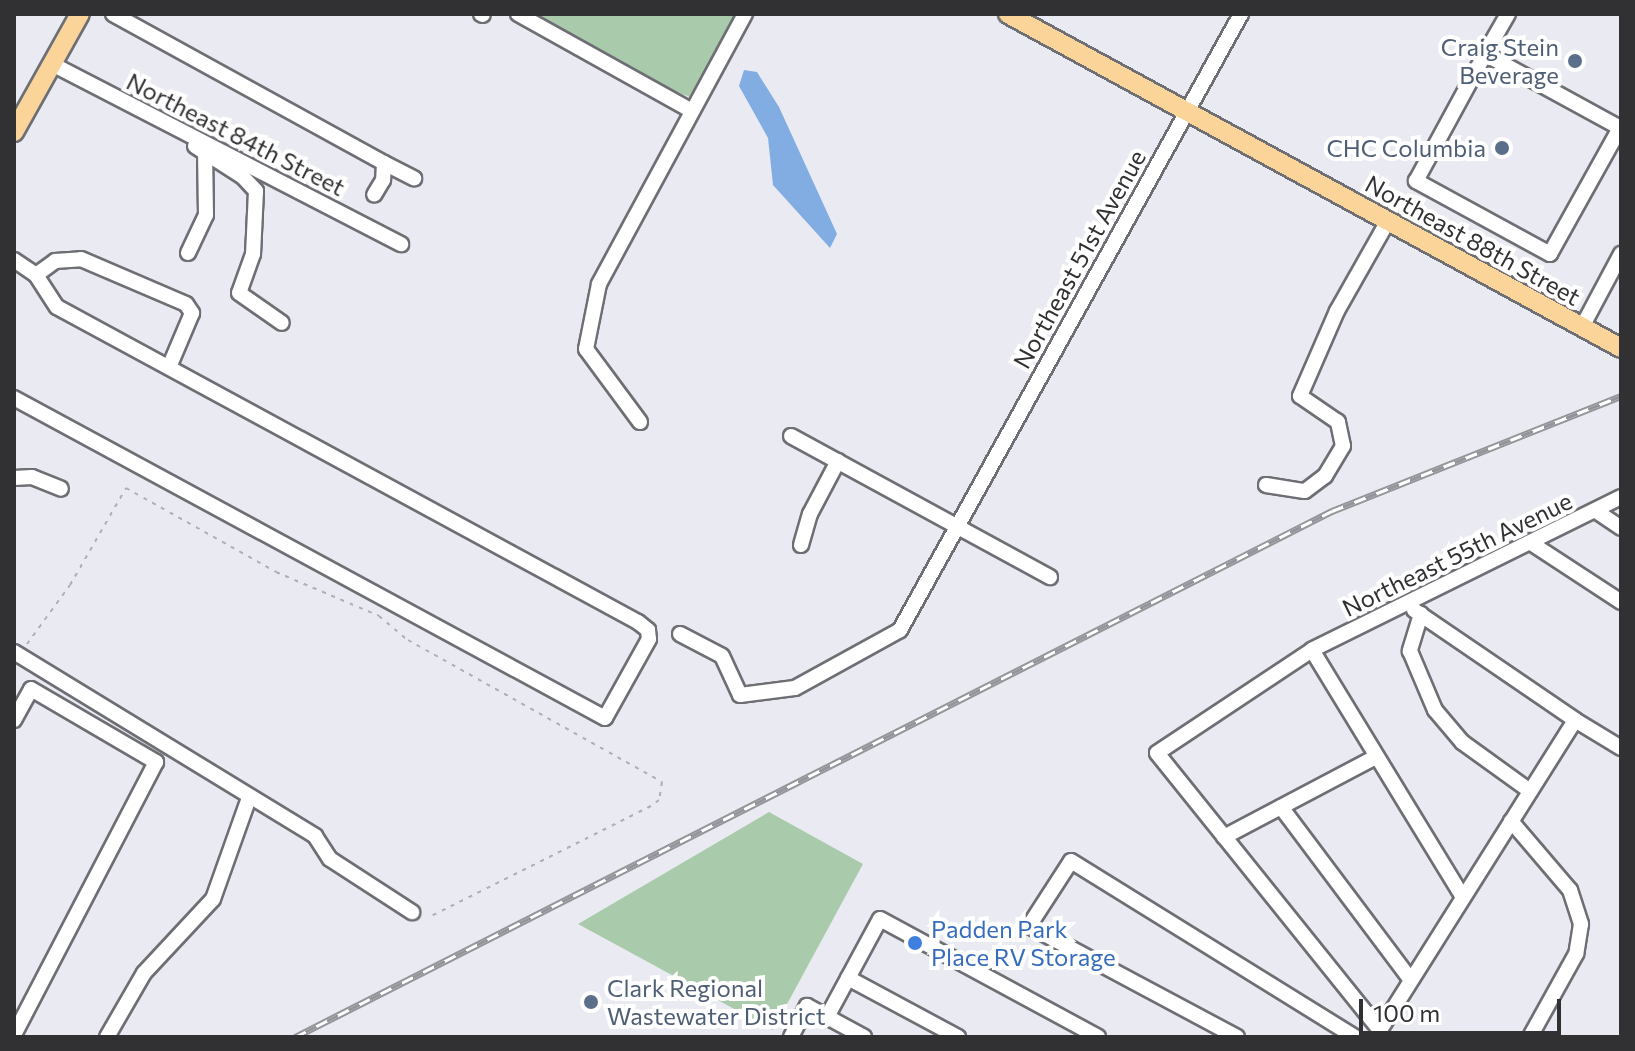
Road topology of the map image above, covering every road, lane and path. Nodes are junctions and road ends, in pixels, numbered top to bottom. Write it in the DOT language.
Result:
graph roads {
  1 [pos="80,14"];
  2 [pos="113,14"];
  3 [pos="518,14"];
  4 [pos="745,14"];
  5 [pos="1008,14"];
  6 [pos="1241,14"];
  7 [pos="1508,14"];
  8 [pos="1485,54"];
  9 [pos="52,64"];
  10 [pos="692,111"];
  11 [pos="1185,111"];
  12 [pos="174,127"];
  13 [pos="1621,127"];
  14 [pos="14,132"];
  15 [pos="205,153"];
  16 [pos="384,163"];
  17 [pos="414,178"];
  18 [pos="374,195"];
  19 [pos="1388,221"];
  20 [pos="401,244"];
  21 [pos="188,253"];
  22 [pos="1621,254"];
  23 [pos="14,260"];
  24 [pos="36,275"];
  25 [pos="282,323"];
  26 [pos="1582,327"];
  27 [pos="1621,348"];
  28 [pos="170,365"];
  29 [pos="14,398"];
  30 [pos="640,422"];
  31 [pos="791,436"];
  32 [pos="838,461"];
  33 [pos="14,478"];
  34 [pos="1266,485"];
  35 [pos="61,489"];
  36 [pos="1621,497"];
  37 [pos="1596,511"];
  38 [pos="958,527"];
  39 [pos="1621,528"];
  40 [pos="1531,543"];
  41 [pos="801,545"];
  42 [pos="1050,577"];
  43 [pos="1621,602"];
  44 [pos="1406,604"];
  45 [pos="1421,614"];
  46 [pos="680,634"];
  47 [pos="1312,650"];
  48 [pos="17,654"];
  49 [pos="14,720"];
  50 [pos="1575,720"];
  51 [pos="164,747"];
  52 [pos="1621,748"];
  53 [pos="1376,757"];
  54 [pos="156,762"];
  55 [pos="1530,791"];
  56 [pos="249,798"];
  57 [pos="1281,807"];
  58 [pos="1511,821"];
  59 [pos="1224,837"];
  60 [pos="1463,897"];
  61 [pos="412,912"];
  62 [pos="848,978"];
  63 [pos="1411,980"];
  64 [pos="827,1017"];
  65 [pos="1378,1033"];
  66 [pos="14,1035"];
  67 [pos="107,1037"];
  68 [pos="791,1037"];
  69 [pos="864,1037"];
  70 [pos="958,1037"];
  71 [pos="1098,1037"];
  72 [pos="1237,1037"];
  73 [pos="1355,1037"];
  74 [pos="1530,1037"];
  1 -- 9 [label="main road"];
  2 -- 16 [label="street"];
  3 -- 10 [label="street"];
  4 -- 10 [label="street"];
  5 -- 11 [label="main road, Northeast 88th Street"];
  6 -- 11 [label="street, Northeast 51st Avenue"];
  7 -- 8 [label="street"];
  8 -- 13 [label="street"];
  8 -- 13 [label="street"];
  9 -- 12 [label="street, Northeast 84th Street"];
  9 -- 14 [label="main road"];
  10 -- 30 [label="street"];
  11 -- 19 [label="main road, Northeast 88th Street"];
  11 -- 38 [label="street, Northeast 51st Avenue"];
  12 -- 15 [label="street"];
  12 -- 20 [label="street, Northeast 84th Street"];
  15 -- 21 [label="street"];
  15 -- 25 [label="street"];
  16 -- 17 [label="street"];
  16 -- 18 [label="street"];
  19 -- 26 [label="main road, Northeast 88th Street"];
  19 -- 34 [label="street"];
  22 -- 26 [label="street"];
  23 -- 24 [label="street"];
  24 -- 28 [label="street"];
  24 -- 28 [label="street"];
  26 -- 27 [label="main road, Northeast 88th Street"];
  28 -- 29 [label="street"];
  31 -- 32 [label="street"];
  32 -- 38 [label="street"];
  32 -- 41 [label="street"];
  33 -- 35 [label="street"];
  36 -- 37 [label="street, Northeast 55th Avenue"];
  37 -- 39 [label="street"];
  37 -- 40 [label="street, Northeast 55th Avenue"];
  38 -- 42 [label="street"];
  38 -- 46 [label="street, Northeast 51st Avenue"];
  40 -- 43 [label="street"];
  40 -- 44 [label="street, Northeast 55th Avenue"];
  44 -- 45 [label="street"];
  44 -- 47 [label="street, Northeast 55th Avenue"];
  45 -- 50 [label="street"];
  45 -- 55 [label="street"];
  47 -- 53 [label="street"];
  47 -- 59 [label="street, Northeast 55th Avenue"];
  48 -- 51 [label="street"];
  48 -- 61 [label="path"];
  49 -- 54 [label="street"];
  50 -- 52 [label="street"];
  50 -- 55 [label="street"];
  51 -- 54 [label="street"];
  51 -- 56 [label="street"];
  53 -- 57 [label="street"];
  53 -- 60 [label="street"];
  54 -- 66 [label="street"];
  55 -- 58 [label="street"];
  56 -- 61 [label="street"];
  56 -- 67 [label="street"];
  57 -- 59 [label="street"];
  57 -- 63 [label="street"];
  58 -- 60 [label="street"];
  58 -- 74 [label="street"];
  59 -- 65 [label="street"];
  60 -- 63 [label="street"];
  62 -- 64 [label="street"];
  62 -- 70 [label="street"];
  62 -- 71 [label="street"];
  63 -- 65 [label="street"];
  64 -- 68 [label="street"];
  64 -- 69 [label="street"];
  72 -- 73 [label="street"];
}
